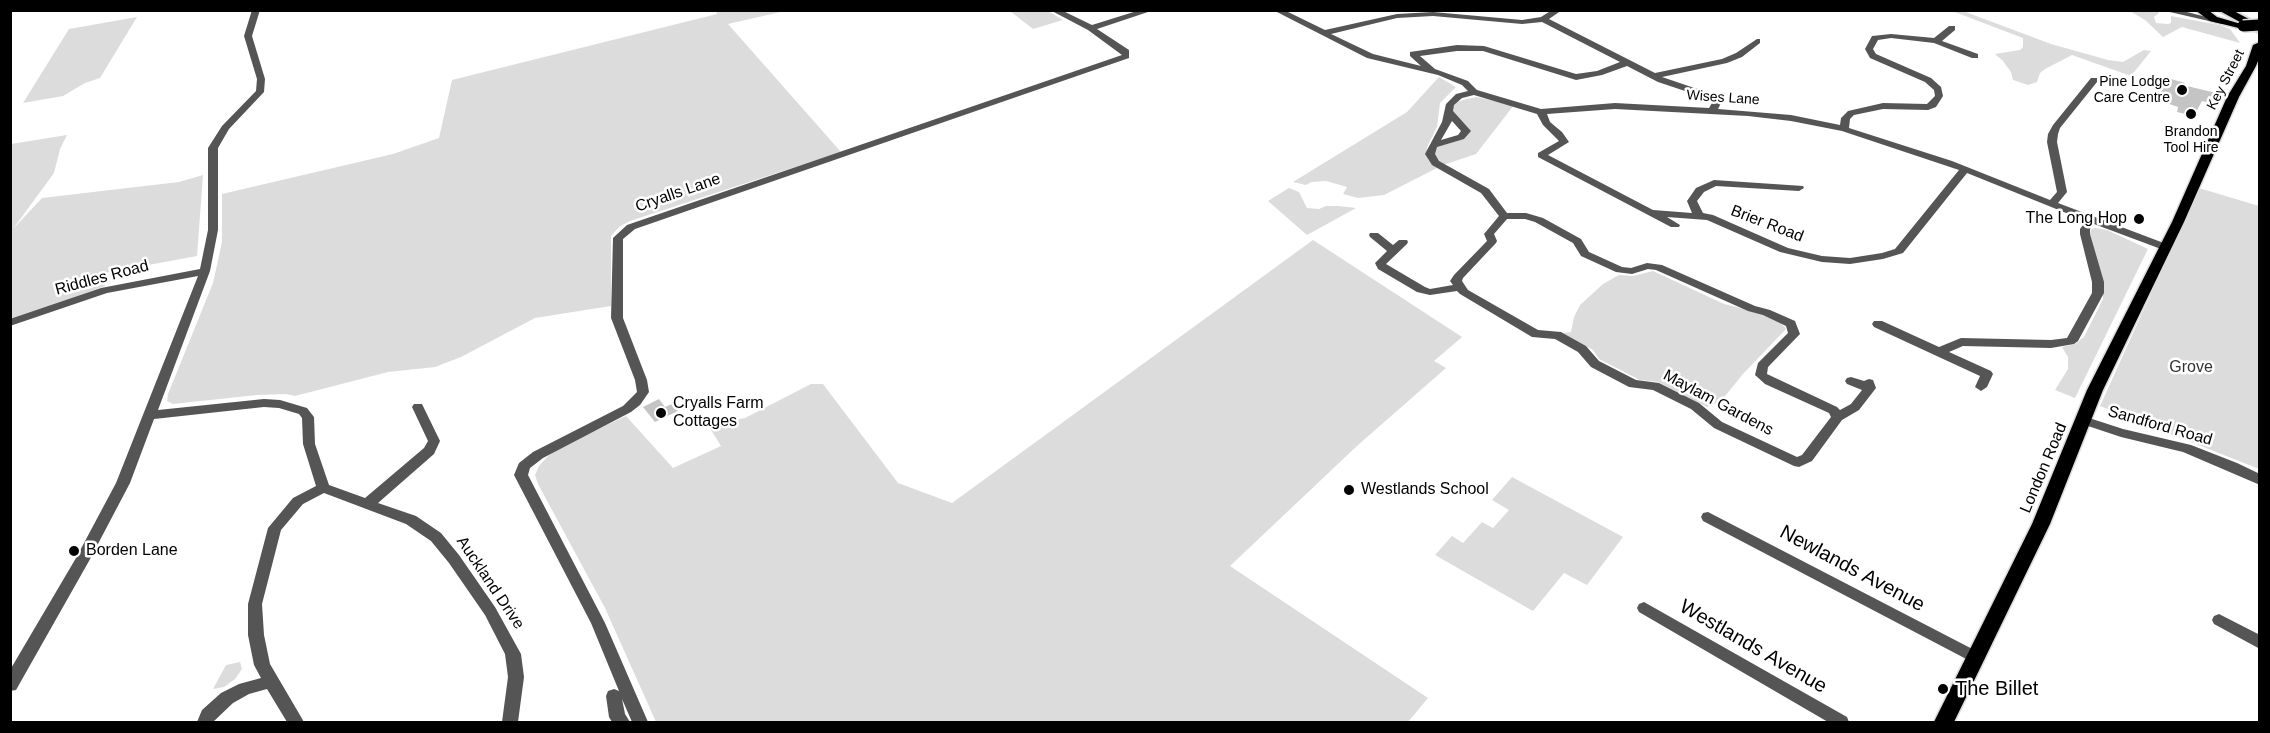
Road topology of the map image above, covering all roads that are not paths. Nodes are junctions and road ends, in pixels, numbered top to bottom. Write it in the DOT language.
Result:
graph roads {
  1 [pos="256,10"];
  2 [pos="1054,10"];
  3 [pos="1150,10"];
  4 [pos="1277,10"];
  5 [pos="1558,10"];
  6 [pos="2238,10"];
  7 [pos="2200,11"];
  8 [pos="2170,12"];
  9 [pos="2224,18"];
  10 [pos="1543,19"];
  11 [pos="2259,26"];
  12 [pos="1091,28"];
  13 [pos="1952,28"];
  14 [pos="1324,33"];
  15 [pos="1935,41"];
  16 [pos="1757,42"];
  17 [pos="2259,45"];
  18 [pos="1975,56"];
  19 [pos="1626,63"];
  20 [pos="1432,71"];
  21 [pos="1655,76"];
  22 [pos="2094,80"];
  23 [pos="1474,92"];
  24 [pos="1712,111"];
  25 [pos="1449,112"];
  26 [pos="1541,112"];
  27 [pos="1844,129"];
  28 [pos="1433,145"];
  29 [pos="1965,169"];
  30 [pos="1799,188"];
  31 [pos="2051,204"];
  32 [pos="1651,213"];
  33 [pos="1504,216"];
  34 [pos="1699,216"];
  35 [pos="2092,220"];
  36 [pos="1675,225"];
  37 [pos="2176,226"];
  38 [pos="1374,235"];
  39 [pos="1403,242"];
  40 [pos="2165,247"];
  41 [pos="1392,250"];
  42 [pos="205,271"];
  43 [pos="1459,287"];
  44 [pos="10,323"];
  45 [pos="1878,324"];
  46 [pos="1939,352"];
  47 [pos="1851,381"];
  48 [pos="1981,387"];
  49 [pos="418,407"];
  50 [pos="149,415"];
  51 [pos="1838,417"];
  52 [pos="2083,420"];
  53 [pos="2259,480"];
  54 [pos="323,488"];
  55 [pos="367,504"];
  56 [pos="1708,517"];
  57 [pos="1644,608"];
  58 [pos="2219,620"];
  59 [pos="2259,643"];
  60 [pos="1977,658"];
  61 [pos="270,682"];
  62 [pos="10,685"];
  63 [pos="614,696"];
  64 [pos="615,721"];
  65 [pos="205,723"];
  66 [pos="296,723"];
  67 [pos="510,723"];
  68 [pos="640,723"];
  69 [pos="1841,723"];
  70 [pos="1944,723"];
  1 -- 42 [label="street"];
  2 -- 12 [label="street"];
  3 -- 12 [label="street"];
  4 -- 14 [label="street, Wises Lane"];
  5 -- 10 [label="street"];
  6 -- 11 [label="highway"];
  7 -- 8 [label="street"];
  7 -- 9 [label="main road"];
  8 -- 9 [label="street"];
  9 -- 11 [label="highway"];
  9 -- 11 [label="main road, bridge"];
  9 -- 17 [label="main road, Key Street"];
  10 -- 14 [label="street"];
  10 -- 19 [label="street"];
  12 -- 68 [label="street, Cryalls Lane"];
  13 -- 15 [label="street"];
  14 -- 20 [label="street, Wises Lane"];
  15 -- 18 [label="street"];
  15 -- 27 [label="street"];
  16 -- 21 [label="street"];
  17 -- 37 [label="main road, Key Street"];
  19 -- 20 [label="street"];
  19 -- 21 [label="street"];
  20 -- 23 [label="street, Wises Lane"];
  21 -- 24 [label="street"];
  22 -- 31 [label="street"];
  23 -- 25 [label="street"];
  23 -- 26 [label="street, Wises Lane"];
  24 -- 26 [label="street, Wises Lane"];
  24 -- 27 [label="street, Wises Lane"];
  25 -- 28 [label="street"];
  25 -- 28 [label="street"];
  26 -- 32 [label="street, Brier Road"];
  27 -- 29 [label="street, Wises Lane"];
  28 -- 33 [label="street"];
  29 -- 31 [label="street, Wises Lane"];
  29 -- 34 [label="street, Brier Road"];
  30 -- 34 [label="street, Brier Road"];
  31 -- 35 [label="street, Wises Lane"];
  32 -- 34 [label="street, Brier Road"];
  32 -- 36 [label="street, Brier Road"];
  33 -- 43 [label="street"];
  33 -- 51 [label="street"];
  35 -- 40 [label="street, Wises Lane"];
  35 -- 46 [label="street"];
  37 -- 40 [label="main road, London Road"];
  38 -- 41 [label="street"];
  39 -- 41 [label="street"];
  40 -- 52 [label="main road, London Road"];
  41 -- 43 [label="street"];
  42 -- 44 [label="street, Riddles Road"];
  42 -- 50 [label="street"];
  43 -- 51 [label="street, Maylam Gardens"];
  45 -- 46 [label="street"];
  46 -- 48 [label="street"];
  47 -- 51 [label="street, Maylam Gardens"];
  49 -- 55 [label="street"];
  50 -- 54 [label="street"];
  50 -- 62 [label="street"];
  52 -- 53 [label="street, Sandford Road"];
  52 -- 60 [label="main road, London Road"];
  54 -- 55 [label="street, Auckland Drive"];
  54 -- 61 [label="street"];
  55 -- 67 [label="street, Auckland Drive"];
  56 -- 60 [label="street, Newlands Avenue"];
  57 -- 69 [label="street, Westlands Avenue"];
  58 -- 59 [label="street"];
  60 -- 70 [label="main road, London Road"];
  61 -- 65 [label="street"];
  61 -- 66 [label="street"];
  63 -- 64 [label="street"];
}
